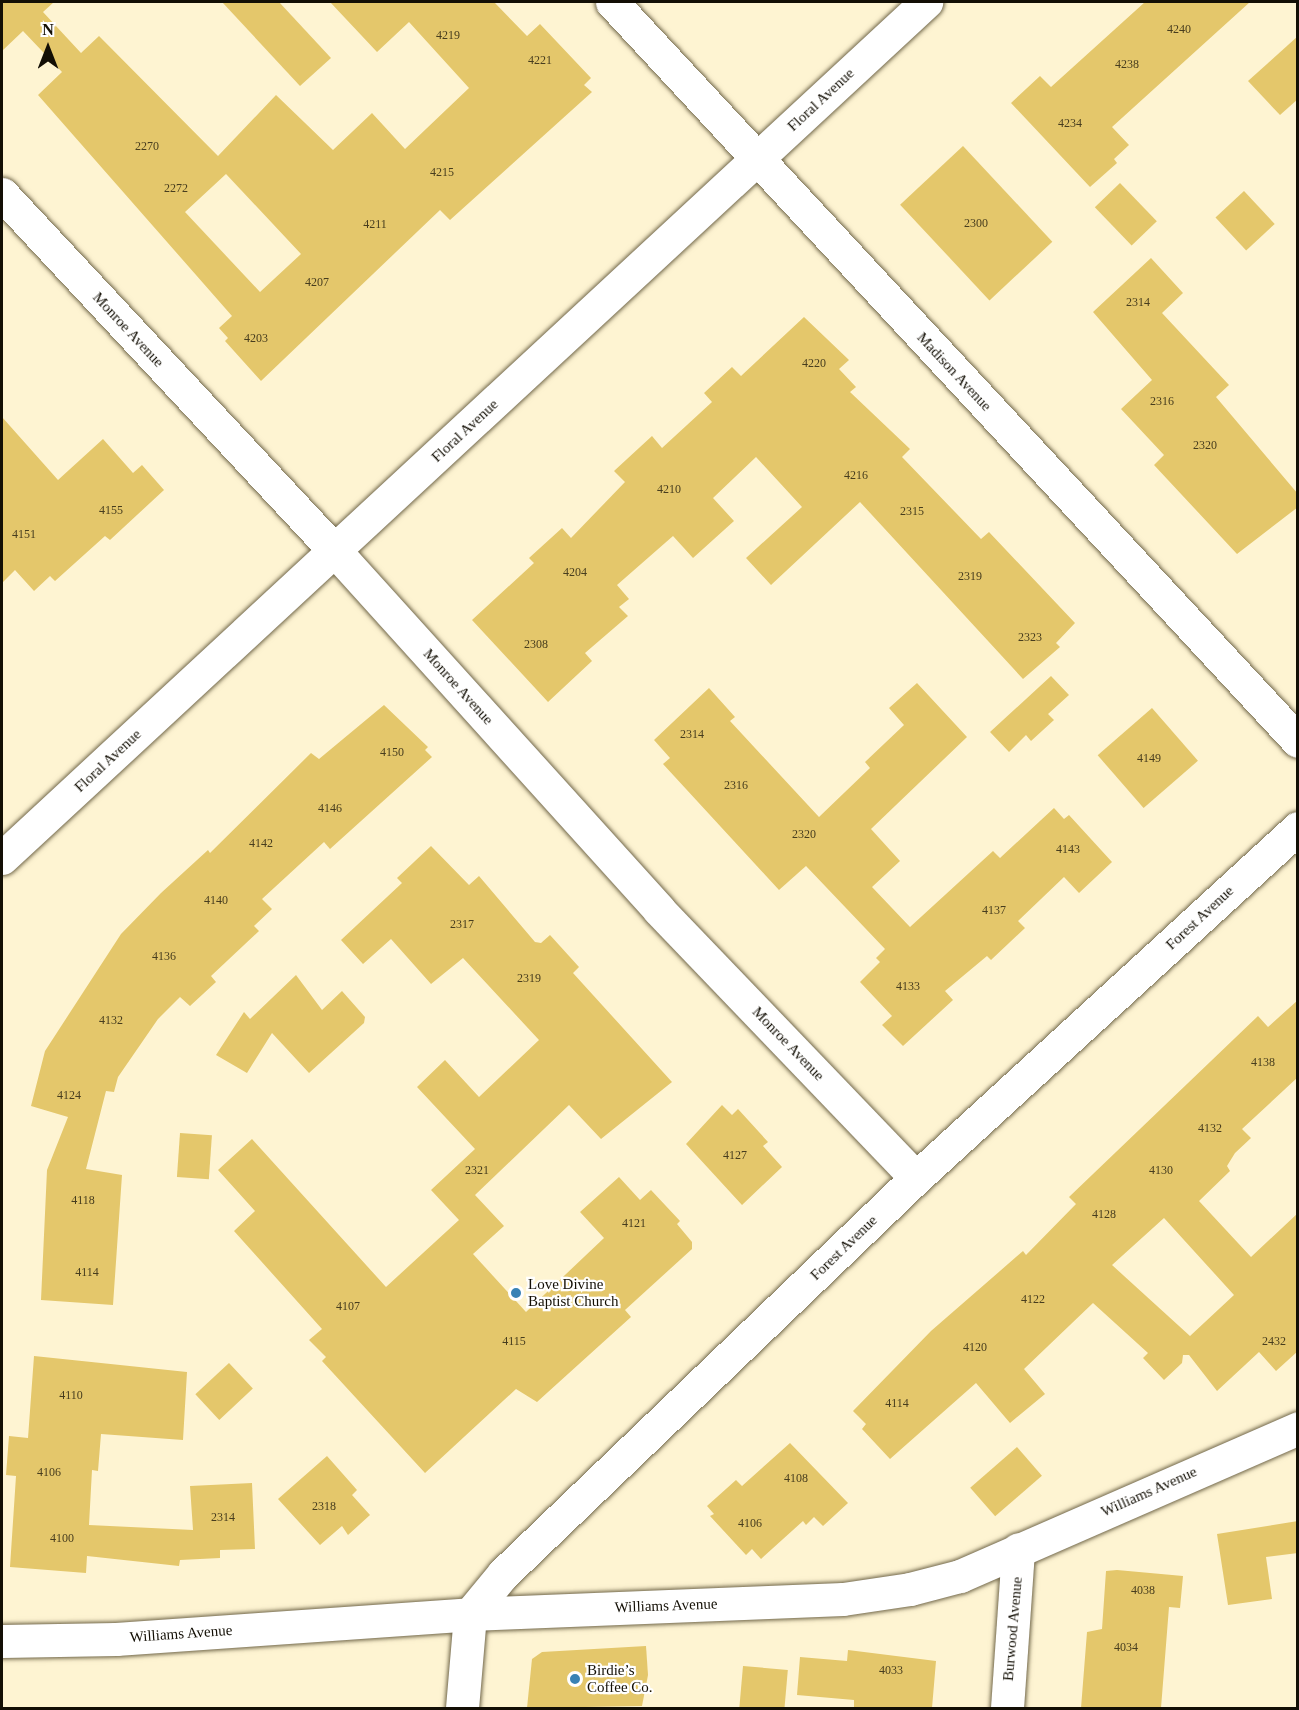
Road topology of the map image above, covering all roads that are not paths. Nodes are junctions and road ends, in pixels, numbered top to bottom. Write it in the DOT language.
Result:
graph roads {
  1 [pos="612,2"];
  2 [pos="926,2"];
  3 [pos="757,158"];
  4 [pos="2,194"];
  5 [pos="336,552"];
  6 [pos="1298,741"];
  7 [pos="1298,828"];
  8 [pos="2,858"];
  9 [pos="916,1178"];
  10 [pos="1298,1428"];
  11 [pos="1018,1549"];
  12 [pos="470,1614"];
  13 [pos="2,1641"];
  14 [pos="462,1708"];
  15 [pos="1007,1708"];
  1 -- 3 [label="street, Madison Avenue"];
  2 -- 3 [label="street, Floral Avenue"];
  3 -- 5 [label="street, Floral Avenue"];
  3 -- 6 [label="street, Madison Avenue"];
  4 -- 5 [label="street, Monroe Avenue"];
  5 -- 8 [label="street, Floral Avenue"];
  5 -- 9 [label="street, Monroe Avenue"];
  7 -- 9 [label="street, Forest Avenue"];
  9 -- 12 [label="street, Forest Avenue"];
  10 -- 11 [label="street, Williams Avenue"];
  11 -- 12 [label="street, Williams Avenue"];
  11 -- 15 [label="street, Burwood Avenue"];
  12 -- 13 [label="street, Williams Avenue"];
  12 -- 14 [label="street"];
}
